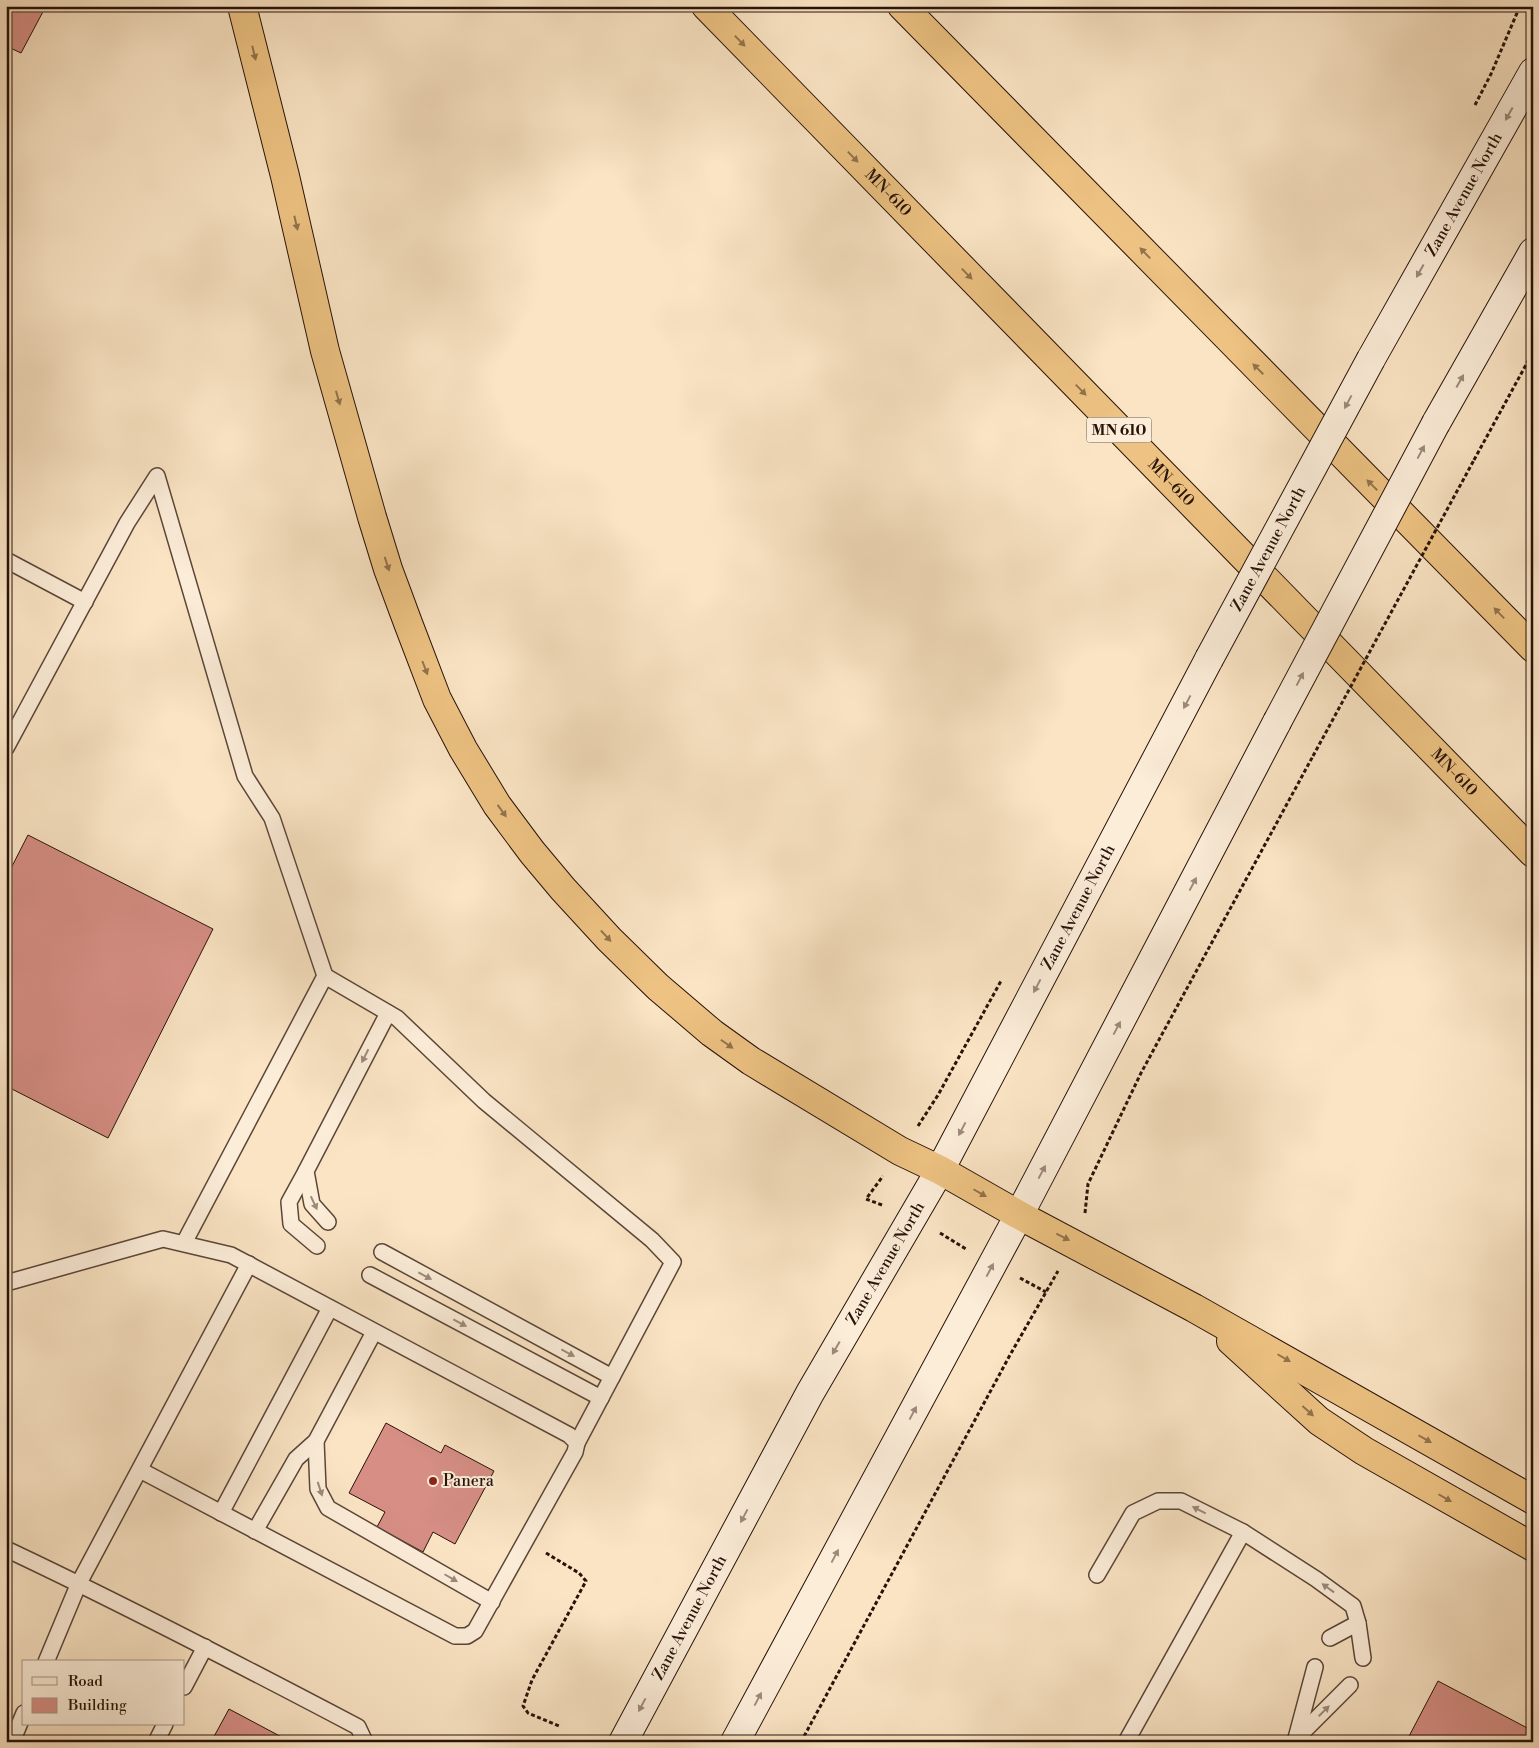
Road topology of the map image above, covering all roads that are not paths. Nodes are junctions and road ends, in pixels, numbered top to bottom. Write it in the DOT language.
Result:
graph roads {
  1 [pos="242,6"];
  2 [pos="706,6"];
  3 [pos="902,6"];
  4 [pos="1533,72"];
  5 [pos="1533,252"];
  6 [pos="6,560"];
  7 [pos="85,602"];
  8 [pos="1533,648"];
  9 [pos="6,748"];
  10 [pos="1533,853"];
  11 [pos="325,976"];
  12 [pos="388,1013"];
  13 [pos="940,1170"];
  14 [pos="306,1171"];
  15 [pos="1019,1215"];
  16 [pos="328,1222"];
  17 [pos="184,1243"];
  18 [pos="317,1246"];
  19 [pos="382,1252"];
  20 [pos="249,1264"];
  21 [pos="370,1275"];
  22 [pos="6,1283"];
  23 [pos="330,1308"];
  24 [pos="1194,1308"];
  25 [pos="374,1332"];
  26 [pos="612,1377"];
  27 [pos="601,1398"];
  28 [pos="316,1441"];
  29 [pos="577,1443"];
  30 [pos="140,1470"];
  31 [pos="1533,1500"];
  32 [pos="221,1513"];
  33 [pos="255,1531"];
  34 [pos="1242,1532"];
  35 [pos="1533,1547"];
  36 [pos="6,1549"];
  37 [pos="1097,1575"];
  38 [pos="79,1583"];
  39 [pos="492,1602"];
  40 [pos="1358,1623"];
  41 [pos="1330,1638"];
  42 [pos="204,1647"];
  43 [pos="1363,1658"];
  44 [pos="47,1660"];
  45 [pos="1316,1668"];
  46 [pos="185,1685"];
  47 [pos="1350,1685"];
  48 [pos="22,1718"];
  49 [pos="164,1726"];
  50 [pos="1297,1739"];
  51 [pos="12,1742"];
  52 [pos="156,1742"];
  53 [pos="365,1742"];
  54 [pos="623,1742"];
  55 [pos="735,1742"];
  56 [pos="1126,1742"];
  1 -- 13 [label="highway, one-way"];
  2 -- 10 [label="highway, MN-610 / MN 610, one-way"];
  8 -- 3 [label="highway, one-way"];
  4 -- 13 [label="main road, Zane Avenue North, one-way, bridge"];
  15 -- 5 [label="main road, one-way, bridge"];
  6 -- 7 [label="lane"];
  7 -- 9 [label="lane"];
  7 -- 11 [label="lane"];
  11 -- 12 [label="lane"];
  11 -- 17 [label="lane"];
  12 -- 14 [label="lane, one-way"];
  12 -- 26 [label="lane"];
  13 -- 15 [label="highway, one-way"];
  13 -- 54 [label="main road, Zane Avenue North, one-way"];
  14 -- 16 [label="lane, one-way"];
  14 -- 18 [label="lane"];
  15 -- 24 [label="highway, one-way"];
  55 -- 15 [label="main road, one-way"];
  17 -- 20 [label="lane"];
  17 -- 22 [label="lane"];
  19 -- 26 [label="lane, one-way"];
  20 -- 23 [label="lane"];
  20 -- 30 [label="lane"];
  21 -- 27 [label="lane, one-way"];
  23 -- 25 [label="lane"];
  23 -- 32 [label="lane"];
  24 -- 31 [label="highway, one-way"];
  24 -- 35 [label="highway, one-way"];
  25 -- 28 [label="lane"];
  25 -- 29 [label="lane"];
  26 -- 27 [label="lane"];
  27 -- 29 [label="lane"];
  28 -- 33 [label="lane"];
  28 -- 39 [label="lane, one-way"];
  29 -- 39 [label="lane"];
  30 -- 32 [label="lane"];
  30 -- 38 [label="lane"];
  32 -- 33 [label="lane"];
  33 -- 39 [label="lane"];
  34 -- 37 [label="lane, one-way"];
  40 -- 34 [label="lane, one-way"];
  34 -- 56 [label="lane"];
  36 -- 38 [label="lane"];
  38 -- 42 [label="lane"];
  38 -- 44 [label="lane"];
  40 -- 41 [label="lane"];
  40 -- 43 [label="lane"];
  42 -- 46 [label="lane"];
  42 -- 53 [label="lane"];
  45 -- 50 [label="lane"];
  50 -- 47 [label="lane, one-way"];
  48 -- 51 [label="lane"];
  49 -- 52 [label="lane"];
}
